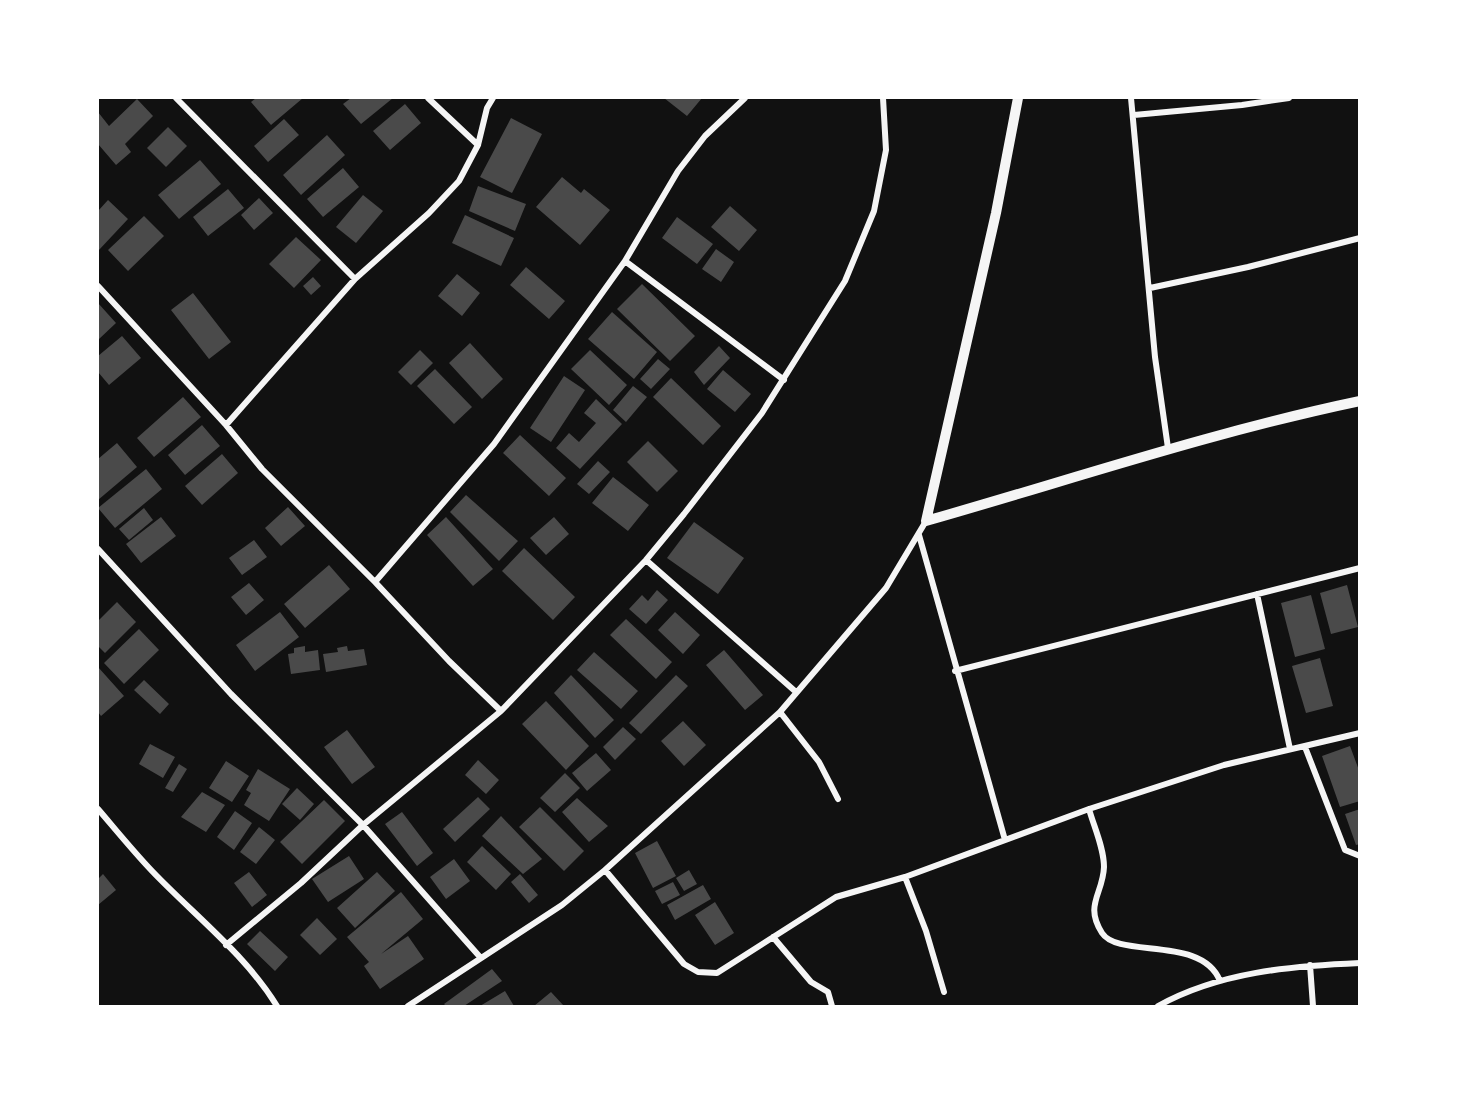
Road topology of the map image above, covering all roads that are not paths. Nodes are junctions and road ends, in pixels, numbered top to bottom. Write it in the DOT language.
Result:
graph roads {
  1 [pos="176,98"];
  2 [pos="428,98"];
  3 [pos="494,98"];
  4 [pos="745,98"];
  5 [pos="883,98"];
  6 [pos="1018,98"];
  7 [pos="1131,98"];
  8 [pos="1289,98"];
  9 [pos="1134,115"];
  10 [pos="478,145"];
  11 [pos="1359,238"];
  12 [pos="625,261"];
  13 [pos="355,279"];
  14 [pos="98,286"];
  15 [pos="1150,288"];
  16 [pos="784,380"];
  17 [pos="1359,400"];
  18 [pos="226,424"];
  19 [pos="1168,448"];
  20 [pos="926,521"];
  21 [pos="919,535"];
  22 [pos="98,549"];
  23 [pos="646,560"];
  24 [pos="1359,568"];
  25 [pos="375,582"];
  26 [pos="1257,594"];
  27 [pos="956,671"];
  28 [pos="796,692"];
  29 [pos="501,711"];
  30 [pos="780,712"];
  31 [pos="1359,733"];
  32 [pos="1305,747"];
  33 [pos="1290,749"];
  34 [pos="838,799"];
  35 [pos="98,809"];
  36 [pos="1089,809"];
  37 [pos="363,825"];
  38 [pos="1005,840"];
  39 [pos="1359,856"];
  40 [pos="605,870"];
  41 [pos="905,877"];
  42 [pos="773,937"];
  43 [pos="226,945"];
  44 [pos="480,957"];
  45 [pos="1359,963"];
  46 [pos="1310,965"];
  47 [pos="1220,981"];
  48 [pos="944,992"];
  49 [pos="277,1006"];
  50 [pos="408,1006"];
  51 [pos="832,1006"];
  52 [pos="1158,1006"];
  53 [pos="1313,1006"];
  1 -- 13 [label="street"];
  2 -- 10 [label="street"];
  3 -- 10 [label="street"];
  4 -- 12 [label="street"];
  5 -- 16 [label="street"];
  6 -- 20 [label="street"];
  7 -- 9 [label="street"];
  8 -- 9 [label="street"];
  9 -- 15 [label="street"];
  10 -- 13 [label="street"];
  11 -- 15 [label="street"];
  12 -- 16 [label="street"];
  12 -- 25 [label="street"];
  13 -- 18 [label="street"];
  14 -- 18 [label="street"];
  15 -- 19 [label="street"];
  16 -- 23 [label="street"];
  17 -- 19 [label="street"];
  18 -- 25 [label="street"];
  19 -- 20 [label="street"];
  20 -- 21 [label="street"];
  21 -- 27 [label="street"];
  21 -- 28 [label="street"];
  22 -- 37 [label="street"];
  23 -- 28 [label="street"];
  23 -- 29 [label="street"];
  24 -- 26 [label="street"];
  25 -- 29 [label="street"];
  26 -- 27 [label="street"];
  26 -- 33 [label="street"];
  27 -- 38 [label="street"];
  28 -- 30 [label="street"];
  29 -- 37 [label="street"];
  30 -- 34 [label="street"];
  30 -- 40 [label="street"];
  31 -- 32 [label="street"];
  32 -- 33 [label="street"];
  32 -- 39 [label="street"];
  33 -- 36 [label="street"];
  35 -- 43 [label="street"];
  36 -- 38 [label="street"];
  36 -- 47 [label="street"];
  37 -- 43 [label="street"];
  37 -- 44 [label="street"];
  38 -- 41 [label="street"];
  40 -- 42 [label="street"];
  40 -- 44 [label="street"];
  41 -- 42 [label="street"];
  41 -- 48 [label="street"];
  42 -- 51 [label="street"];
  43 -- 49 [label="street"];
  44 -- 50 [label="street"];
  45 -- 46 [label="street"];
  46 -- 47 [label="street"];
  46 -- 53 [label="street"];
  47 -- 52 [label="street"];
}
